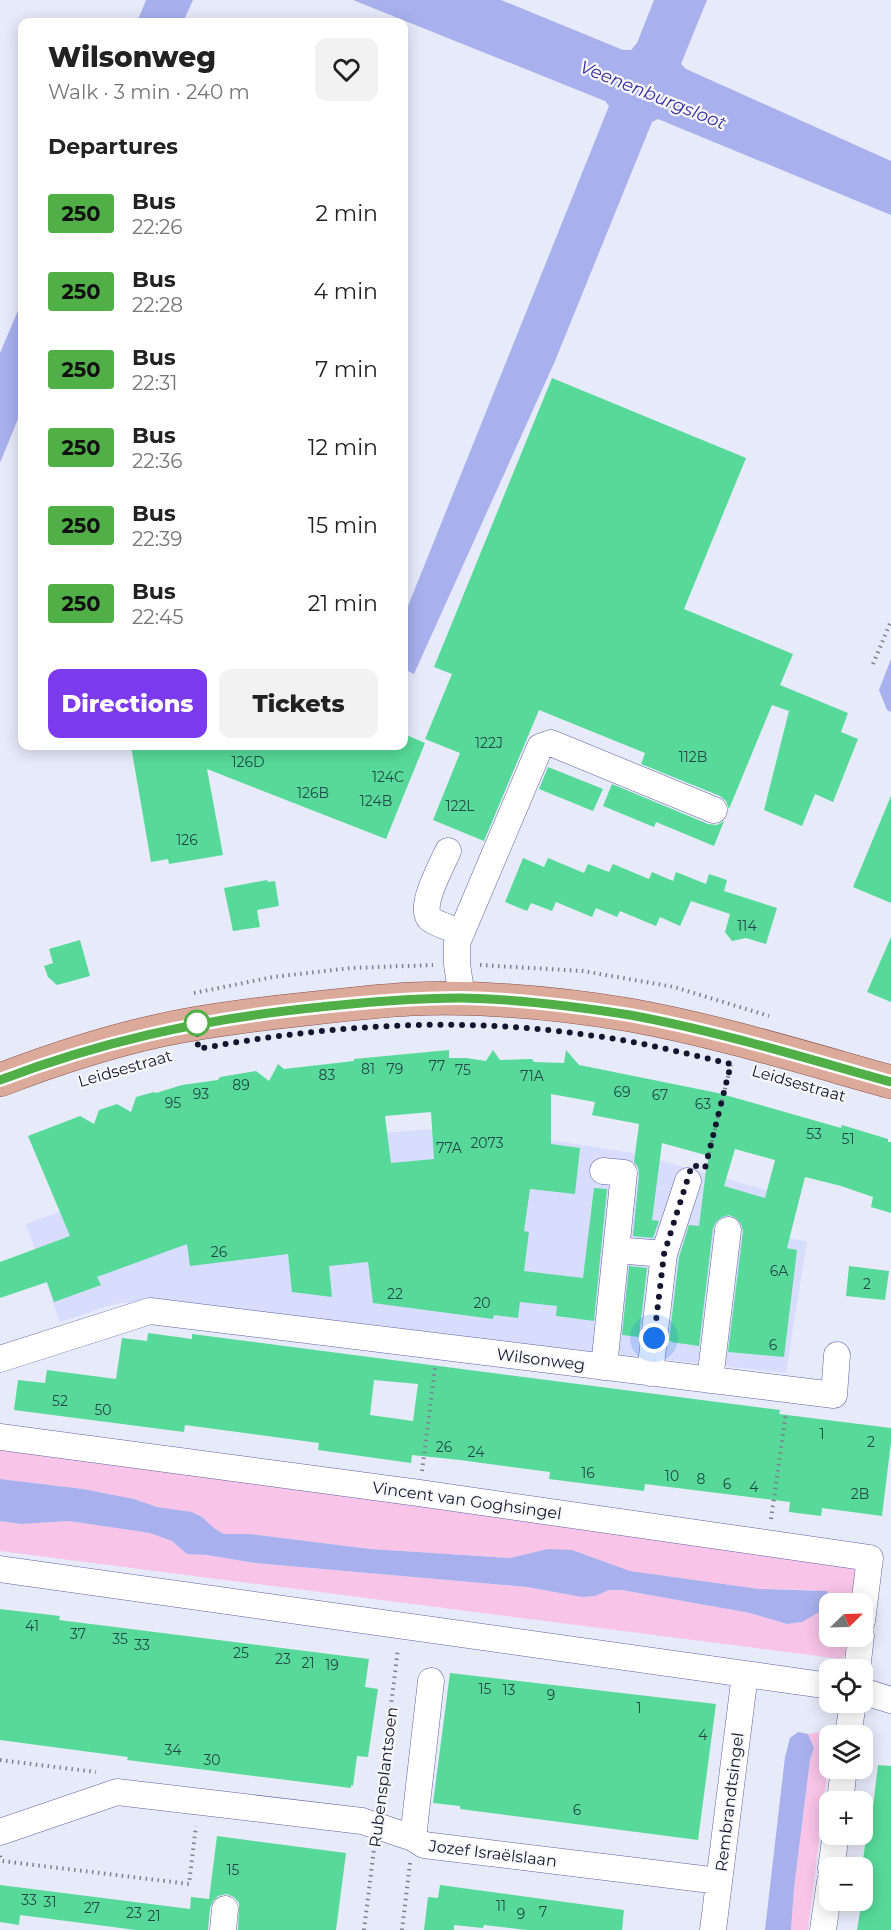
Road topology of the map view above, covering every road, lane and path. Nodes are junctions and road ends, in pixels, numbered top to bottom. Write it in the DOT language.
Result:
graph roads {
  1 [pos="891,621"];
  2 [pos="873,664"];
  3 [pos="714,810"];
  4 [pos="448,852"];
  5 [pos="461,933"];
  6 [pos="462,998"];
  7 [pos="720,1062"];
  8 [pos="0,1080"];
  9 [pos="891,1082"];
  10 [pos="603,1171"];
  11 [pos="688,1181"];
  12 [pos="728,1230"];
  13 [pos="616,1250"];
  14 [pos="664,1254"];
  15 [pos="438,1347"];
  16 [pos="837,1355"];
  17 [pos="0,1359"];
  18 [pos="604,1367"];
  19 [pos="650,1373"];
  20 [pos="710,1380"];
  21 [pos="789,1390"];
  22 [pos="0,1437"];
  23 [pos="419,1492"];
  24 [pos="768,1543"];
  25 [pos="0,1569"];
  26 [pos="866,1593"];
  27 [pos="402,1625"];
  28 [pos="745,1674"];
  29 [pos="431,1681"];
  30 [pos="819,1684"];
  31 [pos="873,1694"];
  32 [pos="891,1700"];
  33 [pos="0,1760"];
  34 [pos="117,1792"];
  35 [pos="200,1802"];
  36 [pos="376,1825"];
  37 [pos="0,1832"];
  38 [pos="413,1839"];
  39 [pos="0,1856"];
  40 [pos="719,1881"];
  41 [pos="826,1911"];
  42 [pos="364,1930"];
  43 [pos="402,1930"];
  44 [pos="713,1930"];
  45 [pos="823,1930"];
  1 -- 2 [label="path"];
  3 -- 5 [label="street"];
  4 -- 5 [label="street"];
  5 -- 6 [label="street"];
  6 -- 8 [label="main road, Leidsestraat"];
  6 -- 9 [label="main road, Leidsestraat"];
  7 -- 11 [label="path, Leidsestraat"];
  10 -- 13 [label="street"];
  11 -- 14 [label="street"];
  12 -- 20 [label="street"];
  13 -- 14 [label="street"];
  13 -- 18 [label="street"];
  14 -- 19 [label="street"];
  15 -- 17 [label="street, Wilsonweg"];
  15 -- 18 [label="street, Wilsonweg"];
  15 -- 23 [label="path"];
  16 -- 21 [label="street, Wilsonweg"];
  18 -- 19 [label="street, Wilsonweg"];
  19 -- 20 [label="street, Wilsonweg"];
  20 -- 21 [label="street, Wilsonweg"];
  21 -- 24 [label="path"];
  22 -- 23 [label="street, Vincent van Goghsingel"];
  23 -- 24 [label="street, Vincent van Goghsingel"];
  24 -- 26 [label="street, Vincent van Goghsingel"];
  25 -- 27 [label="street"];
  27 -- 28 [label="street"];
  27 -- 36 [label="path, Rubensplantsoen"];
  28 -- 30 [label="street"];
  28 -- 40 [label="street, Rembrandtsingel"];
  29 -- 38 [label="street"];
  31 -- 32 [label="street"];
  33 -- 34 [label="path"];
  34 -- 35 [label="street, Jozef Israëlslaan"];
  34 -- 37 [label="street, Jozef Israëlslaan"];
  35 -- 36 [label="street, Jozef Israëlslaan"];
  35 -- 39 [label="path"];
  36 -- 38 [label="street, Jozef Israëlslaan"];
  36 -- 42 [label="path, Rubensplantsoen"];
  38 -- 40 [label="street, Jozef Israëlslaan"];
  38 -- 43 [label="path"];
  40 -- 44 [label="street, Rembrandtsingel"];
  41 -- 45 [label="street"];
}
